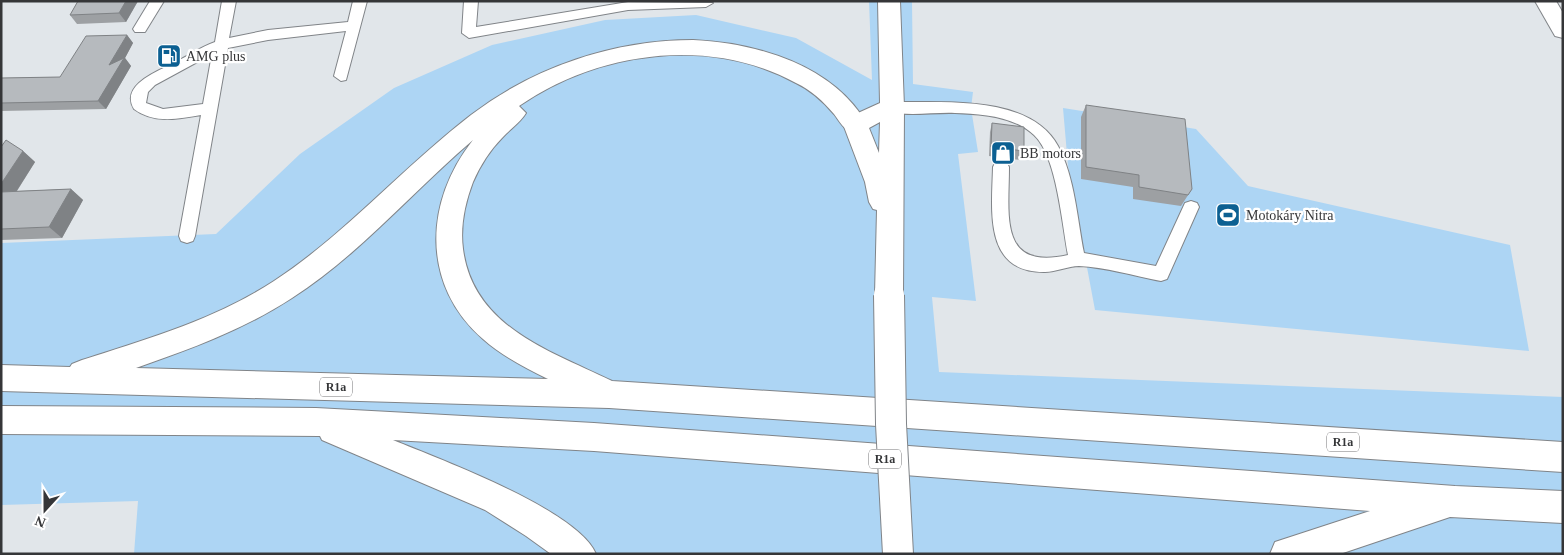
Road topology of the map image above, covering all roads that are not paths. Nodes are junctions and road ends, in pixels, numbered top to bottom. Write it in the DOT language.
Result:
graph roads {
  1 [pos="157,1"];
  2 [pos="229,1"];
  3 [pos="360,1"];
  4 [pos="471,1"];
  5 [pos="706,1"];
  6 [pos="890,1"];
  7 [pos="1545,1"];
  8 [pos="354,26"];
  9 [pos="140,29"];
  10 [pos="1563,31"];
  11 [pos="220,45"];
  12 [pos="341,76"];
  13 [pos="892,107"];
  14 [pos="209,108"];
  15 [pos="855,124"];
  16 [pos="1001,167"];
  17 [pos="1191,207"];
  18 [pos="187,236"];
  19 [pos="890,237"];
  20 [pos="1077,259"];
  21 [pos="1,378"];
  22 [pos="64,380"];
  23 [pos="609,394"];
  24 [pos="1,420"];
  25 [pos="316,422"];
  26 [pos="1563,456"];
  27 [pos="1454,502"];
  28 [pos="1563,506"];
  29 [pos="580,554"];
  30 [pos="898,554"];
  31 [pos="1287,554"];
  1 -- 9 [label="lane"];
  2 -- 11 [label="lane"];
  3 -- 8 [label="lane"];
  4 -- 5 [label="lane"];
  6 -- 13 [label="main road"];
  7 -- 10 [label="main road"];
  8 -- 11 [label="lane"];
  8 -- 12 [label="lane"];
  11 -- 14 [label="lane"];
  11 -- 14 [label="lane"];
  13 -- 15 [label="main road"];
  13 -- 19 [label="main road"];
  13 -- 20 [label="lane"];
  14 -- 18 [label="lane"];
  15 -- 19 [label="main road"];
  15 -- 22 [label="main road"];
  15 -- 23 [label="main road"];
  16 -- 20 [label="lane"];
  17 -- 20 [label="lane"];
  19 -- 30 [label="main road, bridge"];
  21 -- 22 [label="main road, R1a"];
  22 -- 23 [label="main road, R1a"];
  23 -- 26 [label="main road, R1a"];
  24 -- 25 [label="main road, R1a"];
  25 -- 27 [label="main road, R1a"];
  25 -- 29 [label="main road"];
  27 -- 28 [label="main road, R1a"];
  27 -- 31 [label="main road"];
}
